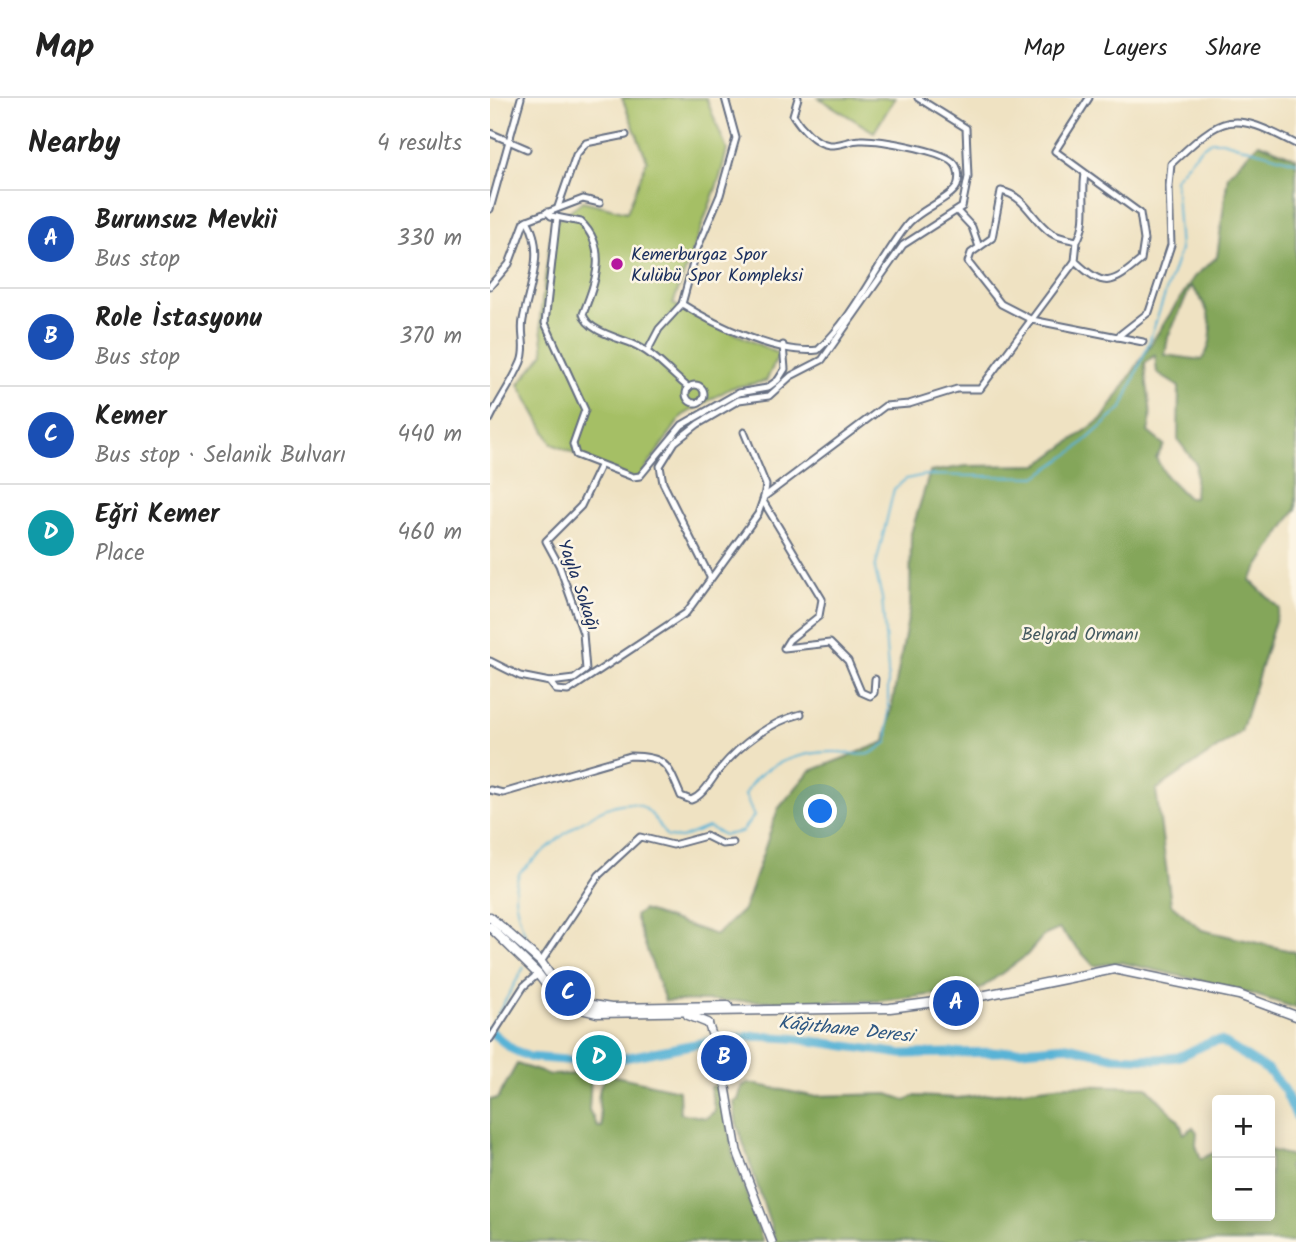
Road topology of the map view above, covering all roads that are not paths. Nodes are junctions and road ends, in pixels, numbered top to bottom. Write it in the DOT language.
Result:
graph roads {
  1 [pos="521,98"];
  2 [pos="725,98"];
  3 [pos="798,98"];
  4 [pos="918,98"];
  5 [pos="1089,98"];
  6 [pos="490,133"];
  7 [pos="626,135"];
  8 [pos="509,142"];
  9 [pos="1296,144"];
  10 [pos="527,149"];
  11 [pos="1085,174"];
  12 [pos="600,203"];
  13 [pos="558,207"];
  14 [pos="490,209"];
  15 [pos="957,211"];
  16 [pos="547,212"];
  17 [pos="557,217"];
  18 [pos="527,220"];
  19 [pos="1077,241"];
  20 [pos="979,247"];
  21 [pos="1075,261"];
  22 [pos="490,286"];
  23 [pos="682,304"];
  24 [pos="1032,320"];
  25 [pos="1117,337"];
  26 [pos="1143,342"];
  27 [pos="783,345"];
  28 [pos="648,351"];
  29 [pos="689,388"];
  30 [pos="702,398"];
  31 [pos="710,408"];
  32 [pos="490,419"];
  33 [pos="744,432"];
  34 [pos="600,466"];
  35 [pos="763,499"];
  36 [pos="710,577"];
  37 [pos="490,661"];
  38 [pos="876,678"];
  39 [pos="550,682"];
  40 [pos="801,715"];
  41 [pos="490,789"];
  42 [pos="733,843"];
  43 [pos="490,917"];
  44 [pos="490,927"];
  45 [pos="540,961"];
  46 [pos="538,974"];
  47 [pos="559,988"];
  48 [pos="842,1008"];
  49 [pos="1296,1016"];
  50 [pos="710,1020"];
  51 [pos="490,1039"];
  52 [pos="772,1242"];
  1 -- 8 [label="street"];
  2 -- 23 [label="street"];
  3 -- 27 [label="street"];
  4 -- 15 [label="street"];
  5 -- 11 [label="street"];
  6 -- 8 [label="street"];
  7 -- 13 [label="street"];
  8 -- 10 [label="street"];
  8 -- 14 [label="street"];
  9 -- 25 [label="street"];
  11 -- 19 [label="street"];
  11 -- 21 [label="street"];
  12 -- 13 [label="street"];
  13 -- 16 [label="street"];
  15 -- 20 [label="street"];
  15 -- 36 [label="street"];
  16 -- 17 [label="street"];
  16 -- 18 [label="street"];
  17 -- 28 [label="street"];
  17 -- 34 [label="street"];
  18 -- 22 [label="street"];
  18 -- 32 [label="street"];
  19 -- 20 [label="street"];
  19 -- 21 [label="street"];
  20 -- 24 [label="street"];
  21 -- 24 [label="street"];
  23 -- 27 [label="street"];
  23 -- 28 [label="street"];
  24 -- 25 [label="street"];
  24 -- 35 [label="street"];
  25 -- 26 [label="street"];
  27 -- 31 [label="street"];
  28 -- 29 [label="street"];
  29 -- 30 [label="street"];
  29 -- 30 [label="street"];
  30 -- 31 [label="street"];
  31 -- 34 [label="street"];
  33 -- 35 [label="street"];
  34 -- 39 [label="street, Yayla Sokağı"];
  35 -- 36 [label="street"];
  35 -- 38 [label="street"];
  36 -- 39 [label="street"];
  37 -- 39 [label="street, Yayla Sokağı"];
  40 -- 41 [label="street"];
  42 -- 45 [label="street"];
  43 -- 45 [label="main road"];
  44 -- 46 [label="main road"];
  45 -- 46 [label="main road"];
  45 -- 47 [label="main road"];
  46 -- 47 [label="main road"];
  46 -- 50 [label="main road"];
  46 -- 51 [label="street"];
  47 -- 50 [label="main road"];
  48 -- 49 [label="main road"];
  48 -- 50 [label="main road"];
  48 -- 50 [label="main road"];
  50 -- 52 [label="main road"];
}
